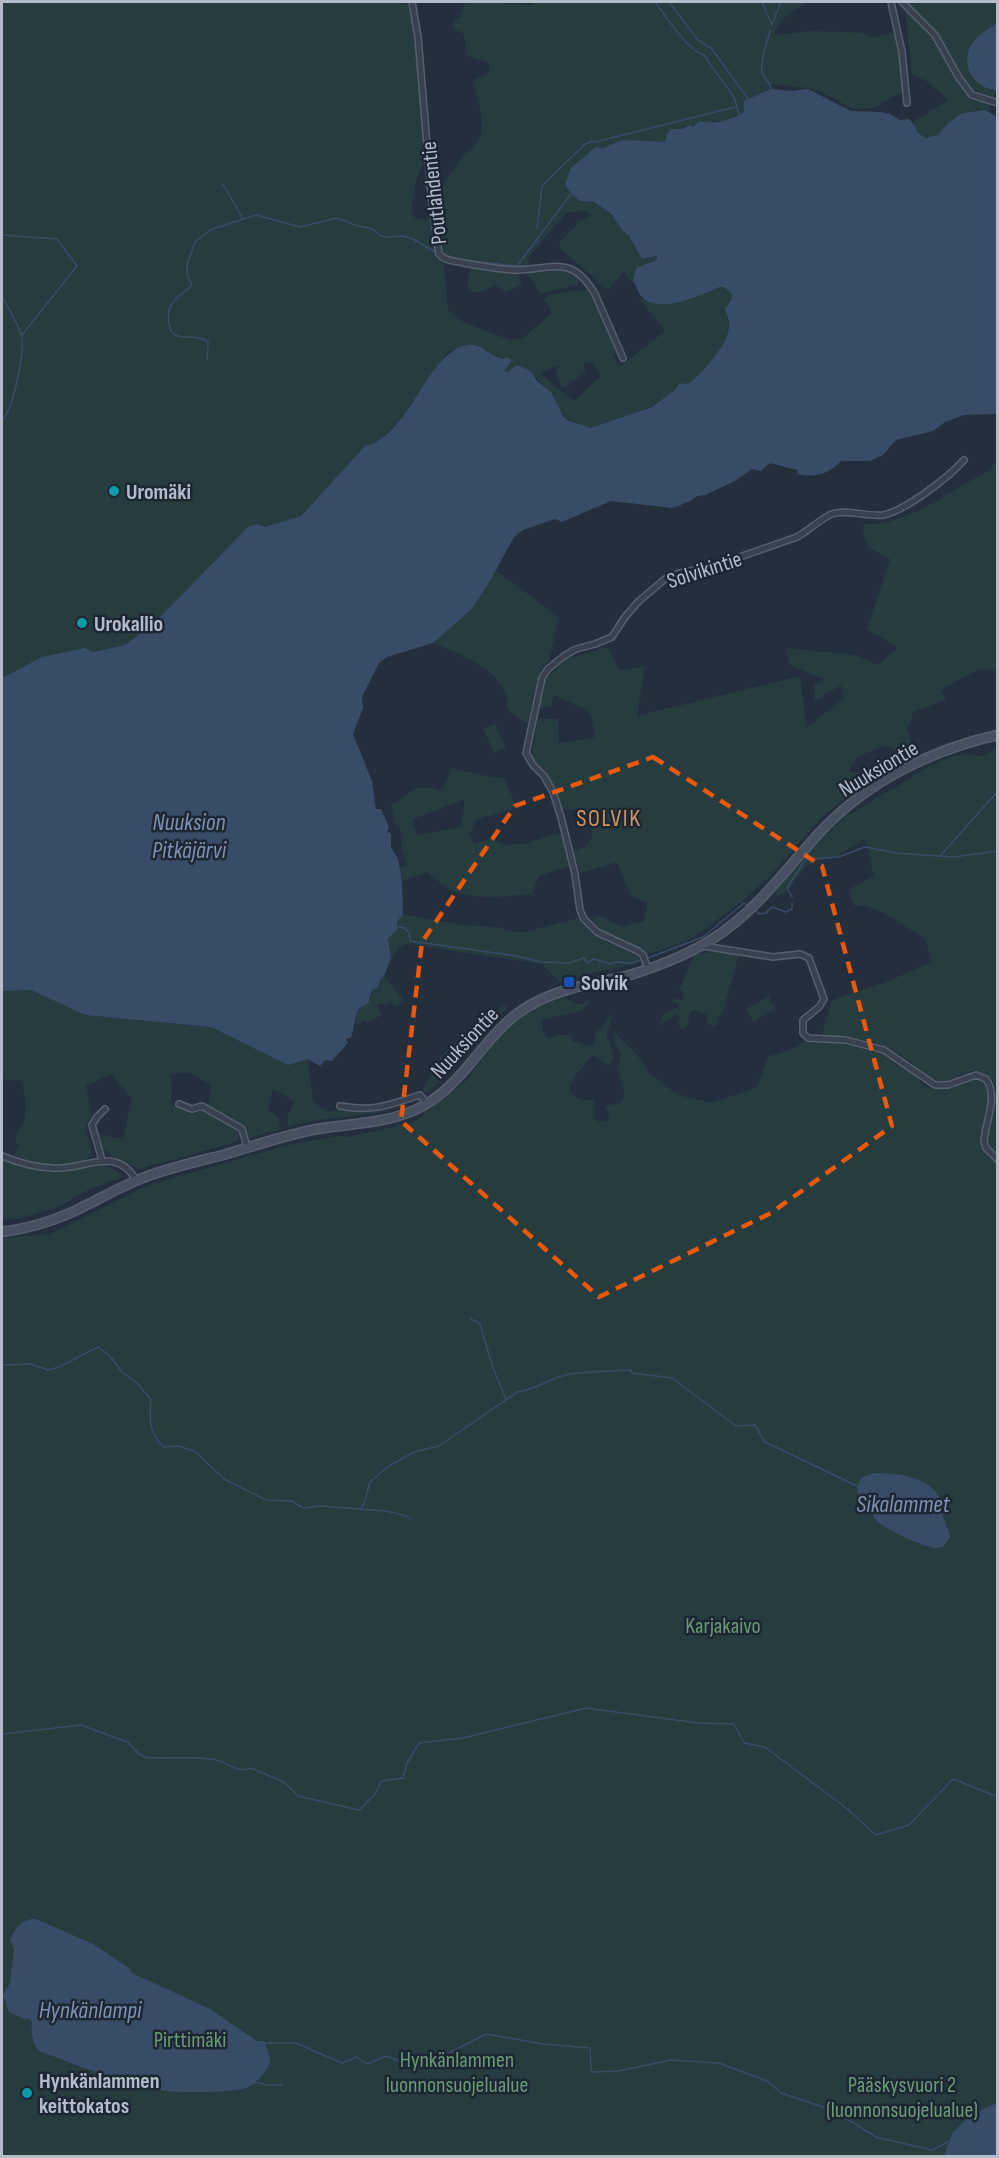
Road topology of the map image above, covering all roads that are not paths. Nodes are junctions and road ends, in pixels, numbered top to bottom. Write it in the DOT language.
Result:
graph roads {
  1 [pos="412,2"];
  2 [pos="891,2"];
  3 [pos="902,2"];
  4 [pos="907,103"];
  5 [pos="998,103"];
  6 [pos="623,357"];
  7 [pos="964,460"];
  8 [pos="998,735"];
  9 [pos="701,945"];
  10 [pos="648,969"];
  11 [pos="179,1104"];
  12 [pos="427,1104"];
  13 [pos="340,1106"];
  14 [pos="105,1109"];
  15 [pos="248,1148"];
  16 [pos="2,1156"];
  17 [pos="102,1160"];
  18 [pos="998,1160"];
  19 [pos="136,1180"];
  20 [pos="2,1232"];
  1 -- 6 [label="street, Poutlahdentie"];
  2 -- 4 [label="street"];
  3 -- 5 [label="street"];
  7 -- 10 [label="street, Solvikintie"];
  8 -- 9 [label="street, Nuuksiontie"];
  9 -- 10 [label="street, Nuuksiontie"];
  9 -- 18 [label="street"];
  10 -- 12 [label="street, Nuuksiontie"];
  11 -- 15 [label="street"];
  12 -- 13 [label="street"];
  12 -- 15 [label="street, Nuuksiontie"];
  14 -- 17 [label="street"];
  15 -- 19 [label="street, Nuuksiontie"];
  16 -- 17 [label="street"];
  17 -- 19 [label="street"];
  19 -- 20 [label="street, Nuuksiontie"];
}
